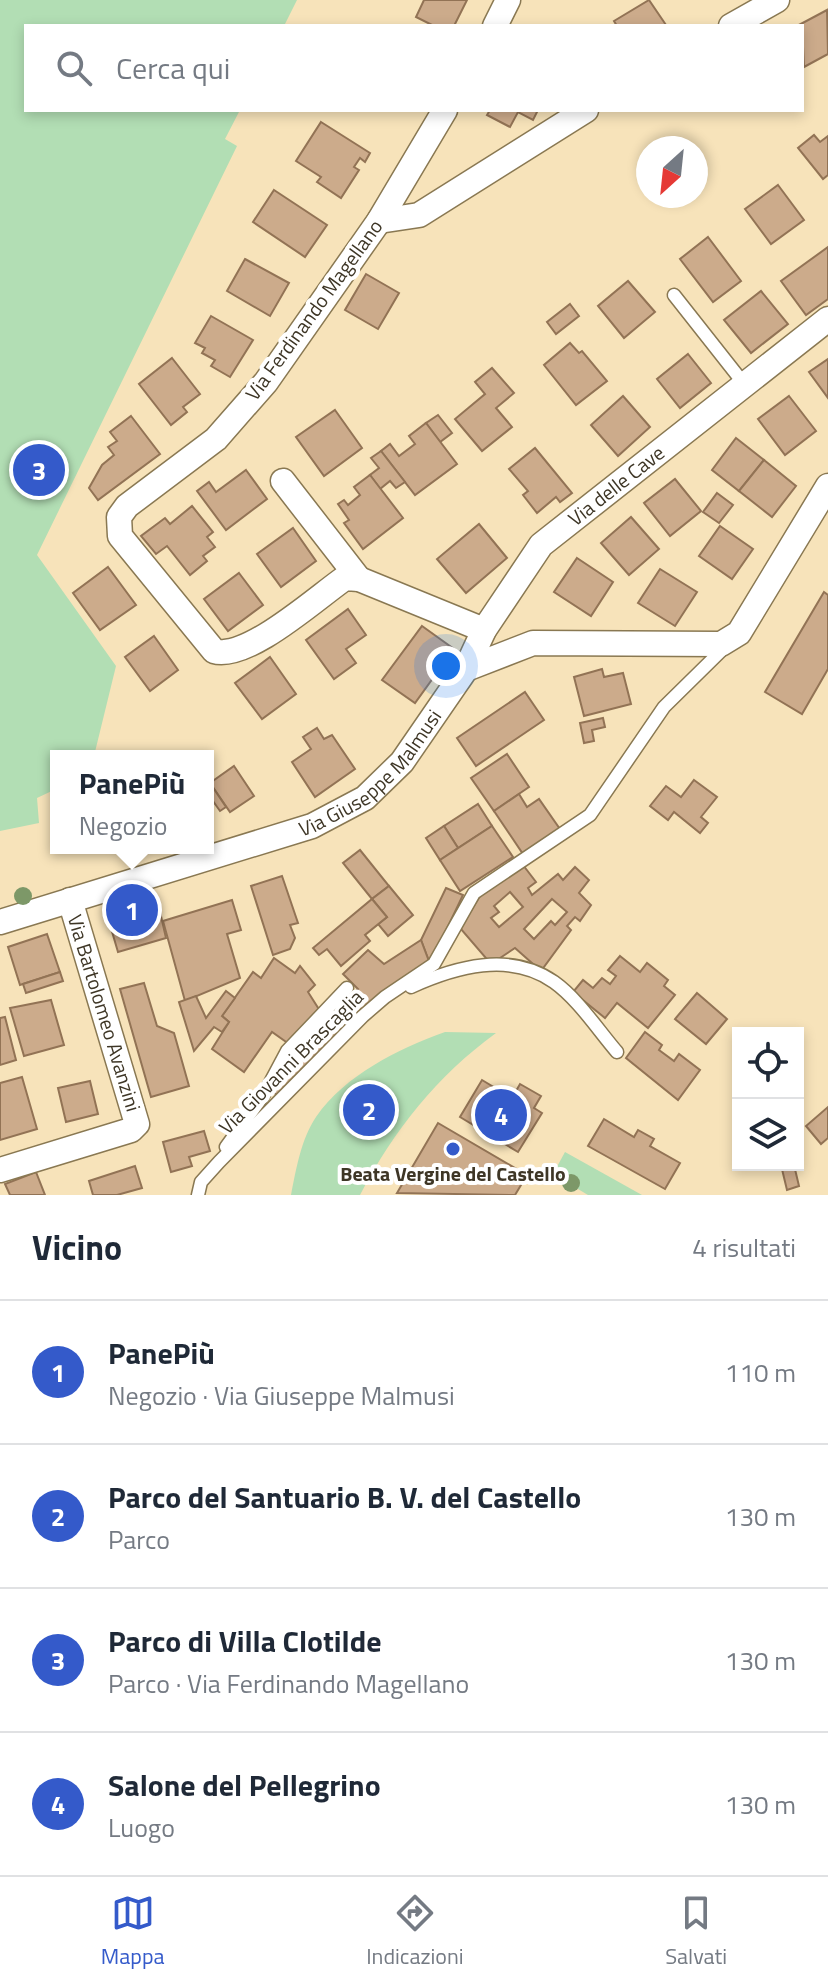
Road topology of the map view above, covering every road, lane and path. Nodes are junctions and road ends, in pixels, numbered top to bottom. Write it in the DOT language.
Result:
graph roads {
  1 [pos="508,0"];
  2 [pos="777,0"];
  3 [pos="496,24"];
  4 [pos="735,24"];
  5 [pos="444,112"];
  6 [pos="583,112"];
  7 [pos="379,221"];
  8 [pos="674,295"];
  9 [pos="828,319"];
  10 [pos="745,385"];
  11 [pos="283,481"];
  12 [pos="828,486"];
  13 [pos="359,579"];
  14 [pos="502,602"];
  15 [pos="484,630"];
  16 [pos="739,633"];
  17 [pos="516,649"];
  18 [pos="466,669"];
  19 [pos="70,900"];
  20 [pos="0,922"];
  21 [pos="347,988"];
  22 [pos="393,992"];
  23 [pos="617,1052"];
  24 [pos="219,1162"];
  25 [pos="0,1170"];
  26 [pos="198,1195"];
  1 -- 3 [label="street"];
  2 -- 4 [label="street"];
  5 -- 7 [label="street, Via Ferdinando Magellano"];
  6 -- 7 [label="street"];
  7 -- 13 [label="street, Via Ferdinando Magellano"];
  8 -- 10 [label="lane"];
  9 -- 10 [label="street, Via delle Cave"];
  10 -- 14 [label="street, Via delle Cave"];
  11 -- 13 [label="street"];
  12 -- 16 [label="street"];
  13 -- 15 [label="street"];
  14 -- 15 [label="street, Via delle Cave"];
  14 -- 17 [label="street"];
  15 -- 18 [label="street, Via delle Cave"];
  16 -- 17 [label="street"];
  16 -- 22 [label="lane, Via Giovanni Brascaglia"];
  17 -- 18 [label="street"];
  18 -- 19 [label="street, Via Giuseppe Malmusi"];
  19 -- 20 [label="street, Via Giuseppe Malmusi"];
  19 -- 25 [label="street, Via Bartolomeo Avanzini"];
  21 -- 24 [label="lane, Via Giovanni Brascaglia"];
  22 -- 23 [label="lane, Via Giovanni Brascaglia"];
  22 -- 24 [label="lane, Via Giovanni Brascaglia"];
  24 -- 26 [label="lane, Via Giovanni Brascaglia"];
}
